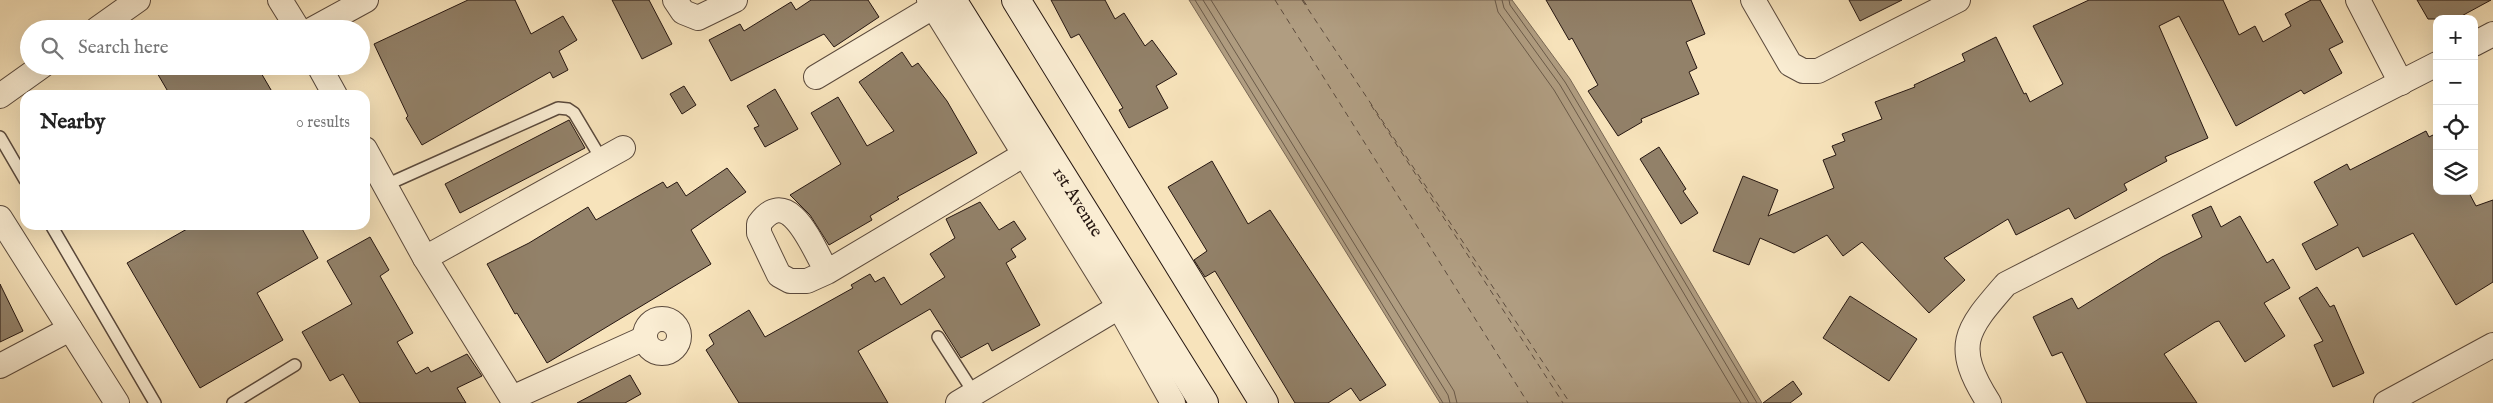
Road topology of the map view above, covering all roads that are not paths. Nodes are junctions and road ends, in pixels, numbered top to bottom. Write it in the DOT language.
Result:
graph roads {
  1 [pos="138,0"];
  2 [pos="280,0"];
  3 [pos="366,0"];
  4 [pos="675,0"];
  5 [pos="735,0"];
  6 [pos="1016,0"];
  7 [pos="1753,0"];
  8 [pos="1958,0"];
  9 [pos="2358,0"];
  10 [pos="938,2"];
  11 [pos="109,20"];
  12 [pos="292,20"];
  13 [pos="329,20"];
  14 [pos="2493,34"];
  15 [pos="2478,42"];
  16 [pos="2433,66"];
  17 [pos="29,75"];
  18 [pos="324,75"];
  19 [pos="816,77"];
  20 [pos="2401,83"];
  21 [pos="332,90"];
  22 [pos="0,96"];
  23 [pos="0,137"];
  24 [pos="623,148"];
  25 [pos="1025,154"];
  26 [pos="370,158"];
  27 [pos="602,160"];
  28 [pos="20,171"];
  29 [pos="386,185"];
  30 [pos="0,218"];
  31 [pos="55,230"];
  32 [pos="426,258"];
  33 [pos="827,272"];
  34 [pos="1119,307"];
  35 [pos="70,329"];
  36 [pos="938,337"];
  37 [pos="646,338"];
  38 [pos="2493,346"];
  39 [pos="295,365"];
  40 [pos="0,366"];
  41 [pos="966,398"];
  42 [pos="514,401"];
  43 [pos="116,403"];
  44 [pos="156,403"];
  45 [pos="233,403"];
  46 [pos="1173,403"];
  47 [pos="1204,403"];
  48 [pos="1264,403"];
  49 [pos="1989,403"];
  50 [pos="2386,403"];
  1 -- 11 [label="street"];
  2 -- 12 [label="street"];
  3 -- 13 [label="street"];
  4 -- 5 [label="street"];
  6 -- 48 [label="main road"];
  7 -- 8 [label="street"];
  9 -- 20 [label="street"];
  10 -- 19 [label="street"];
  10 -- 25 [label="street"];
  10 -- 47 [label="main road, 1st Avenue"];
  14 -- 15 [label="street"];
  16 -- 20 [label="street"];
  17 -- 22 [label="street"];
  18 -- 21 [label="street"];
  20 -- 49 [label="street"];
  23 -- 28 [label="lane"];
  24 -- 27 [label="street"];
  25 -- 33 [label="street"];
  25 -- 34 [label="street"];
  26 -- 29 [label="street"];
  27 -- 29 [label="lane"];
  27 -- 32 [label="street"];
  29 -- 32 [label="street"];
  30 -- 35 [label="street"];
  31 -- 44 [label="lane"];
  32 -- 42 [label="street"];
  34 -- 41 [label="street"];
  34 -- 46 [label="street"];
  35 -- 40 [label="street"];
  35 -- 43 [label="street"];
  36 -- 41 [label="lane"];
  37 -- 42 [label="street"];
  38 -- 50 [label="street"];
  39 -- 45 [label="lane"];
}
